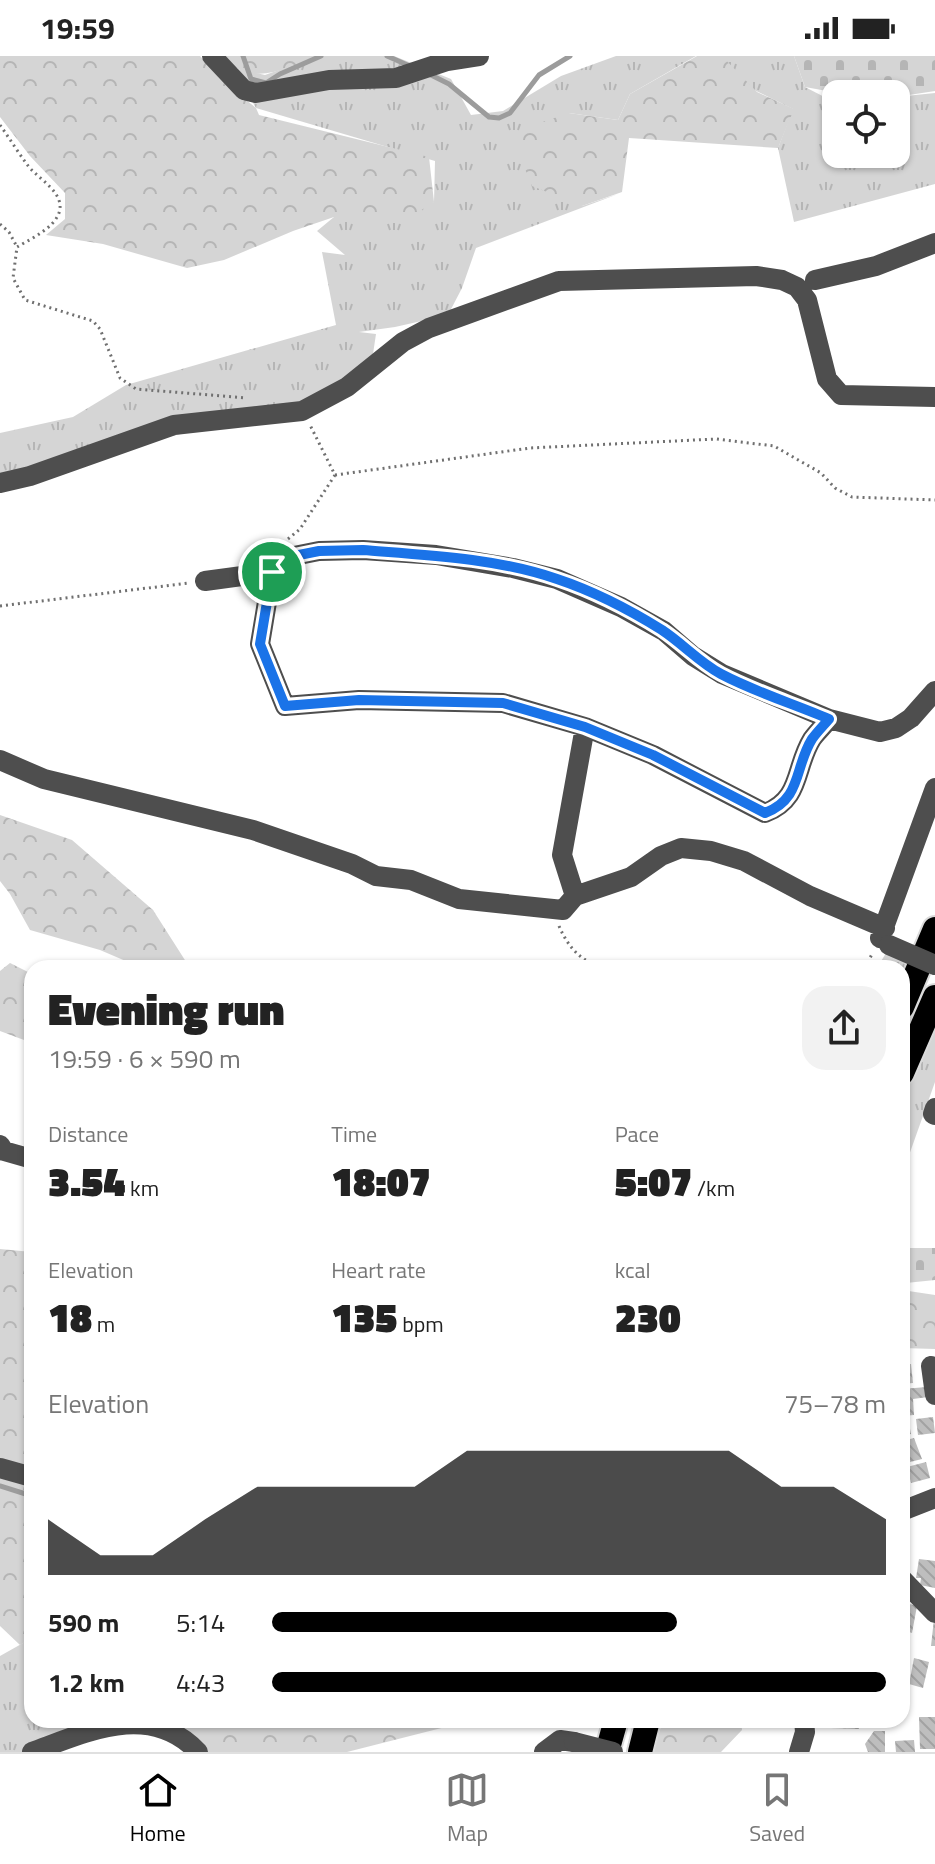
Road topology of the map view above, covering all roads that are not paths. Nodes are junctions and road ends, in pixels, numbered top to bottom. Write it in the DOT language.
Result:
graph roads {
  1 [pos="212,56"];
  2 [pos="479,56"];
  3 [pos="935,243"];
  4 [pos="815,280"];
  5 [pos="935,397"];
  6 [pos="0,483"];
  7 [pos="272,572"];
  8 [pos="205,581"];
  9 [pos="935,691"];
  10 [pos="829,719"];
  11 [pos="585,727"];
  12 [pos="0,760"];
  13 [pos="935,788"];
  14 [pos="575,896"];
  15 [pos="935,929"];
  16 [pos="887,936"];
  17 [pos="935,965"];
  18 [pos="910,988"];
  19 [pos="935,997"];
  20 [pos="910,1055"];
  21 [pos="935,1108"];
  22 [pos="935,1115"];
  23 [pos="0,1145"];
  24 [pos="24,1157"];
  25 [pos="931,1366"];
  26 [pos="935,1395"];
  27 [pos="0,1468"];
  28 [pos="24,1475"];
  29 [pos="935,1498"];
  30 [pos="910,1508"];
  31 [pos="910,1587"];
  32 [pos="935,1613"];
  33 [pos="98,1728"];
  34 [pos="158,1728"];
  35 [pos="614,1728"];
  36 [pos="646,1728"];
  37 [pos="805,1728"];
  38 [pos="32,1752"];
  39 [pos="198,1752"];
  40 [pos="544,1752"];
  41 [pos="610,1752"];
  42 [pos="640,1752"];
  43 [pos="799,1752"];
  1 -- 2 [label="street"];
  3 -- 4 [label="street"];
  5 -- 6 [label="street"];
  7 -- 8 [label="street"];
  7 -- 10 [label="street"];
  7 -- 11 [label="street"];
  9 -- 10 [label="street"];
  10 -- 11 [label="street"];
  11 -- 14 [label="street"];
  12 -- 14 [label="street"];
  13 -- 16 [label="street"];
  14 -- 16 [label="street"];
  15 -- 18 [label="highway"];
  16 -- 17 [label="street, bridge"];
  19 -- 20 [label="highway"];
  21 -- 22 [label="street"];
  23 -- 24 [label="street"];
  25 -- 26 [label="street"];
  27 -- 28 [label="street"];
  29 -- 30 [label="street"];
  31 -- 32 [label="street"];
  33 -- 38 [label="street"];
  34 -- 39 [label="street"];
  35 -- 41 [label="highway"];
  36 -- 42 [label="highway"];
  37 -- 43 [label="street"];
  40 -- 41 [label="street, bridge"];
}
